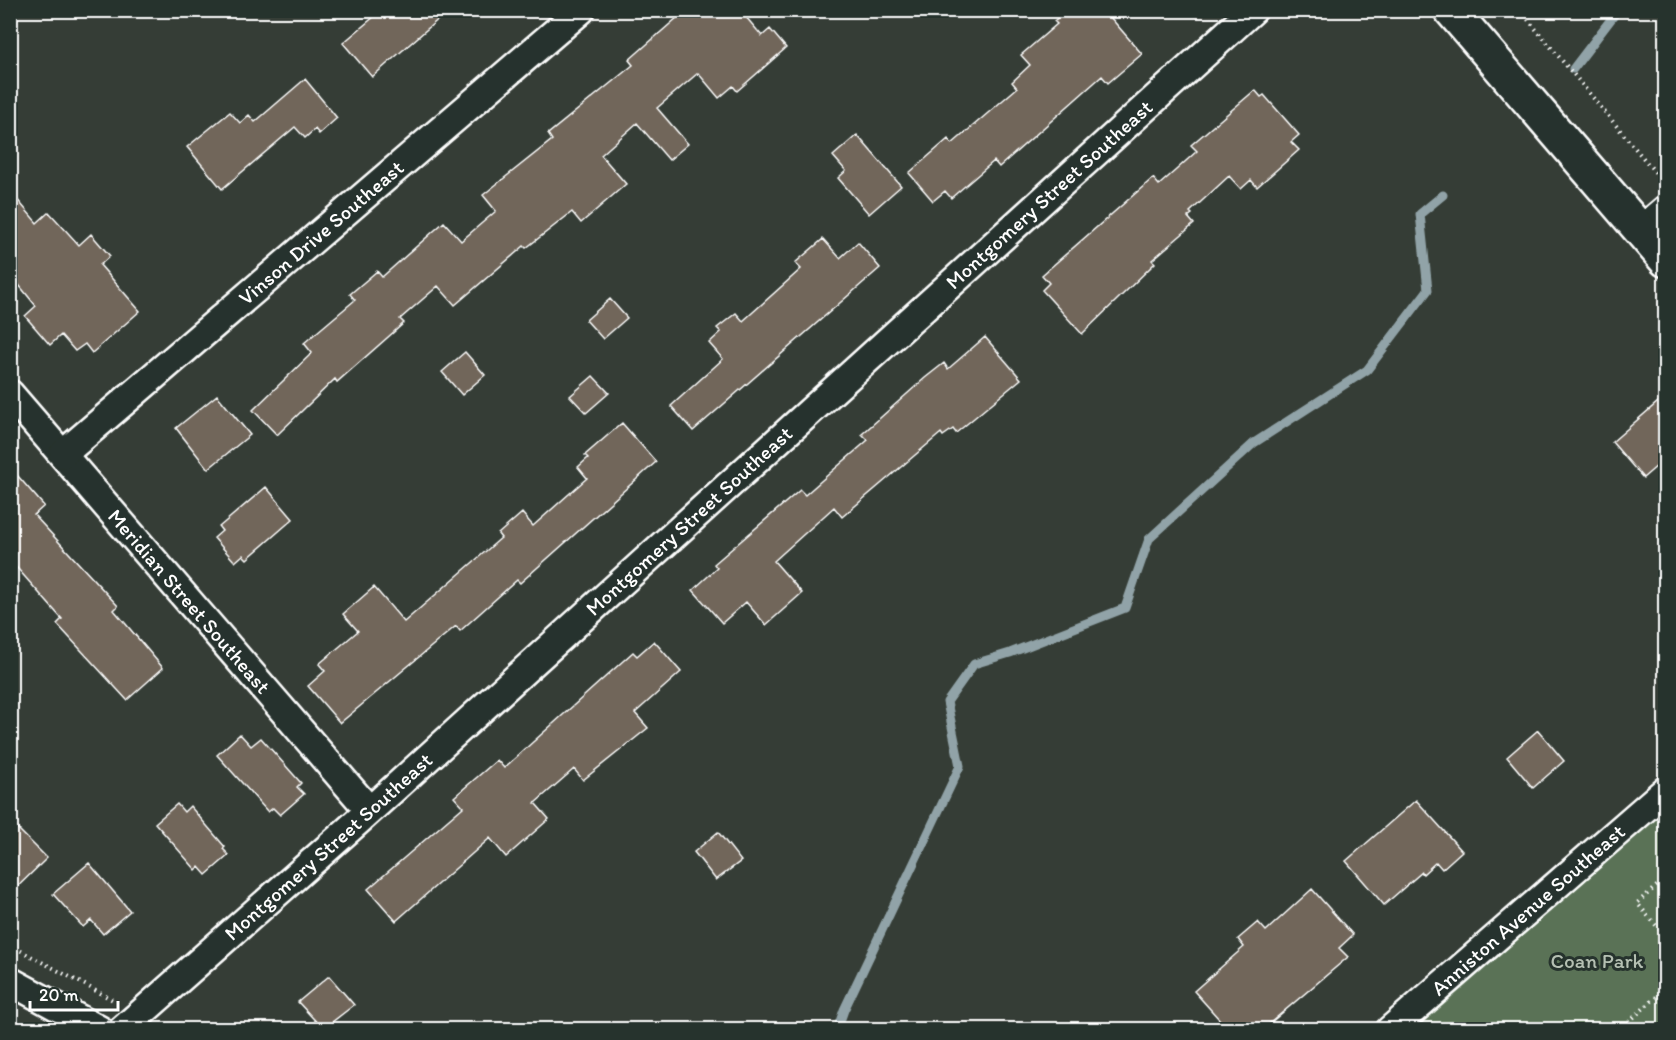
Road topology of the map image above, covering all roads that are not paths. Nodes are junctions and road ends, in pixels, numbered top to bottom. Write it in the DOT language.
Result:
graph roads {
  1 [pos="581,10"];
  2 [pos="1253,10"];
  3 [pos="1451,10"];
  4 [pos="1665,209"];
  5 [pos="1640,231"];
  6 [pos="1665,260"];
  7 [pos="10,394"];
  8 [pos="63,454"];
  9 [pos="1665,790"];
  10 [pos="369,810"];
  11 [pos="10,981"];
  12 [pos="100,1029"];
  13 [pos="122,1029"];
  14 [pos="1390,1029"];
  1 -- 8 [label="street, Vinson Drive Southeast"];
  2 -- 10 [label="street, Montgomery Street Southeast"];
  3 -- 5 [label="street"];
  4 -- 5 [label="street"];
  5 -- 6 [label="street"];
  7 -- 8 [label="street, Meridian Street Southeast"];
  8 -- 10 [label="street, Meridian Street Southeast"];
  9 -- 14 [label="street, Anniston Avenue Southeast"];
  10 -- 13 [label="street, Montgomery Street Southeast"];
  11 -- 12 [label="street"];
}
